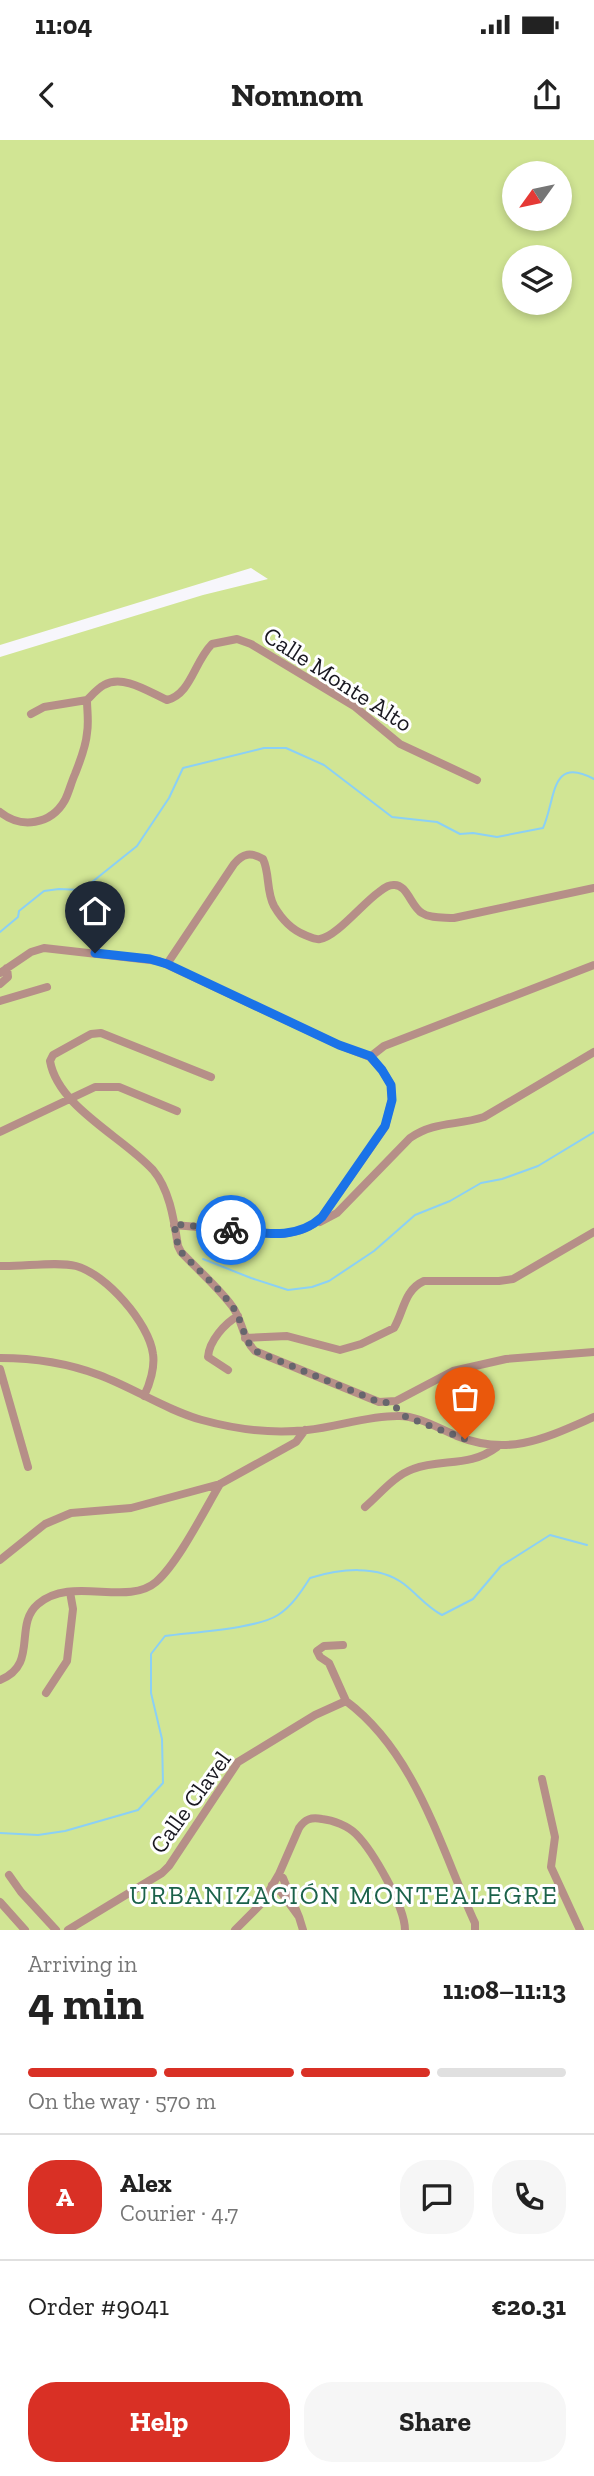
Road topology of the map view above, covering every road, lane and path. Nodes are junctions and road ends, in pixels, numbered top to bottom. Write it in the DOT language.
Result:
graph roads {
  1 [pos="87,700"];
  2 [pos="31,714"];
  3 [pos="477,780"];
  4 [pos="0,812"];
  5 [pos="594,888"];
  6 [pos="167,964"];
  7 [pos="594,965"];
  8 [pos="3,970"];
  9 [pos="0,984"];
  10 [pos="47,987"];
  11 [pos="0,1001"];
  12 [pos="594,1052"];
  13 [pos="370,1056"];
  14 [pos="211,1077"];
  15 [pos="71,1098"];
  16 [pos="177,1111"];
  17 [pos="0,1132"];
  18 [pos="330,1206"];
  19 [pos="344,1206"];
  20 [pos="174,1224"];
  21 [pos="315,1224"];
  22 [pos="594,1232"];
  23 [pos="0,1266"];
  24 [pos="238,1316"];
  25 [pos="245,1338"];
  26 [pos="594,1352"];
  27 [pos="0,1358"];
  28 [pos="0,1369"];
  29 [pos="228,1370"];
  30 [pos="144,1396"];
  31 [pos="388,1407"];
  32 [pos="594,1417"];
  33 [pos="305,1430"];
  34 [pos="482,1445"];
  35 [pos="497,1447"];
  36 [pos="482,1456"];
  37 [pos="28,1467"];
  38 [pos="220,1484"];
  39 [pos="365,1507"];
  40 [pos="0,1560"];
  41 [pos="70,1592"];
  42 [pos="343,1645"];
  43 [pos="0,1680"];
  44 [pos="46,1693"];
  45 [pos="346,1701"];
  46 [pos="542,1779"];
  47 [pos="279,1874"];
  48 [pos="9,1875"];
  49 [pos="272,1885"];
  50 [pos="0,1902"];
  51 [pos="299,1917"];
  52 [pos="25,1930"];
  53 [pos="56,1930"];
  54 [pos="68,1930"];
  55 [pos="235,1930"];
  56 [pos="303,1930"];
  57 [pos="405,1930"];
  58 [pos="475,1930"];
  59 [pos="580,1930"];
  1 -- 2 [label="street, Calle Monte Alto"];
  1 -- 3 [label="street, Calle Monte Alto"];
  1 -- 4 [label="street"];
  5 -- 6 [label="street"];
  6 -- 8 [label="street"];
  6 -- 13 [label="street"];
  7 -- 13 [label="street"];
  8 -- 9 [label="street"];
  10 -- 11 [label="street"];
  12 -- 19 [label="street"];
  13 -- 18 [label="street"];
  14 -- 15 [label="street"];
  15 -- 16 [label="street"];
  15 -- 17 [label="street"];
  15 -- 20 [label="street"];
  18 -- 19 [label="street"];
  18 -- 21 [label="street"];
  19 -- 21 [label="street"];
  20 -- 21 [label="street"];
  20 -- 24 [label="street"];
  22 -- 25 [label="street"];
  23 -- 30 [label="street"];
  24 -- 25 [label="street"];
  24 -- 29 [label="street"];
  25 -- 31 [label="street"];
  26 -- 31 [label="street"];
  27 -- 30 [label="street"];
  28 -- 37 [label="street"];
  30 -- 33 [label="street"];
  31 -- 33 [label="street"];
  31 -- 34 [label="street"];
  32 -- 35 [label="street"];
  33 -- 38 [label="street"];
  34 -- 35 [label="street"];
  34 -- 36 [label="street"];
  35 -- 36 [label="street"];
  36 -- 39 [label="street"];
  38 -- 40 [label="street"];
  38 -- 41 [label="street"];
  41 -- 43 [label="street"];
  41 -- 44 [label="street"];
  42 -- 45 [label="street"];
  45 -- 54 [label="street, Calle Clavel"];
  45 -- 58 [label="street"];
  46 -- 59 [label="street"];
  47 -- 49 [label="street"];
  47 -- 51 [label="street"];
  47 -- 57 [label="street"];
  48 -- 53 [label="street"];
  49 -- 51 [label="street"];
  49 -- 55 [label="street"];
  50 -- 52 [label="street"];
  51 -- 56 [label="street"];
}
